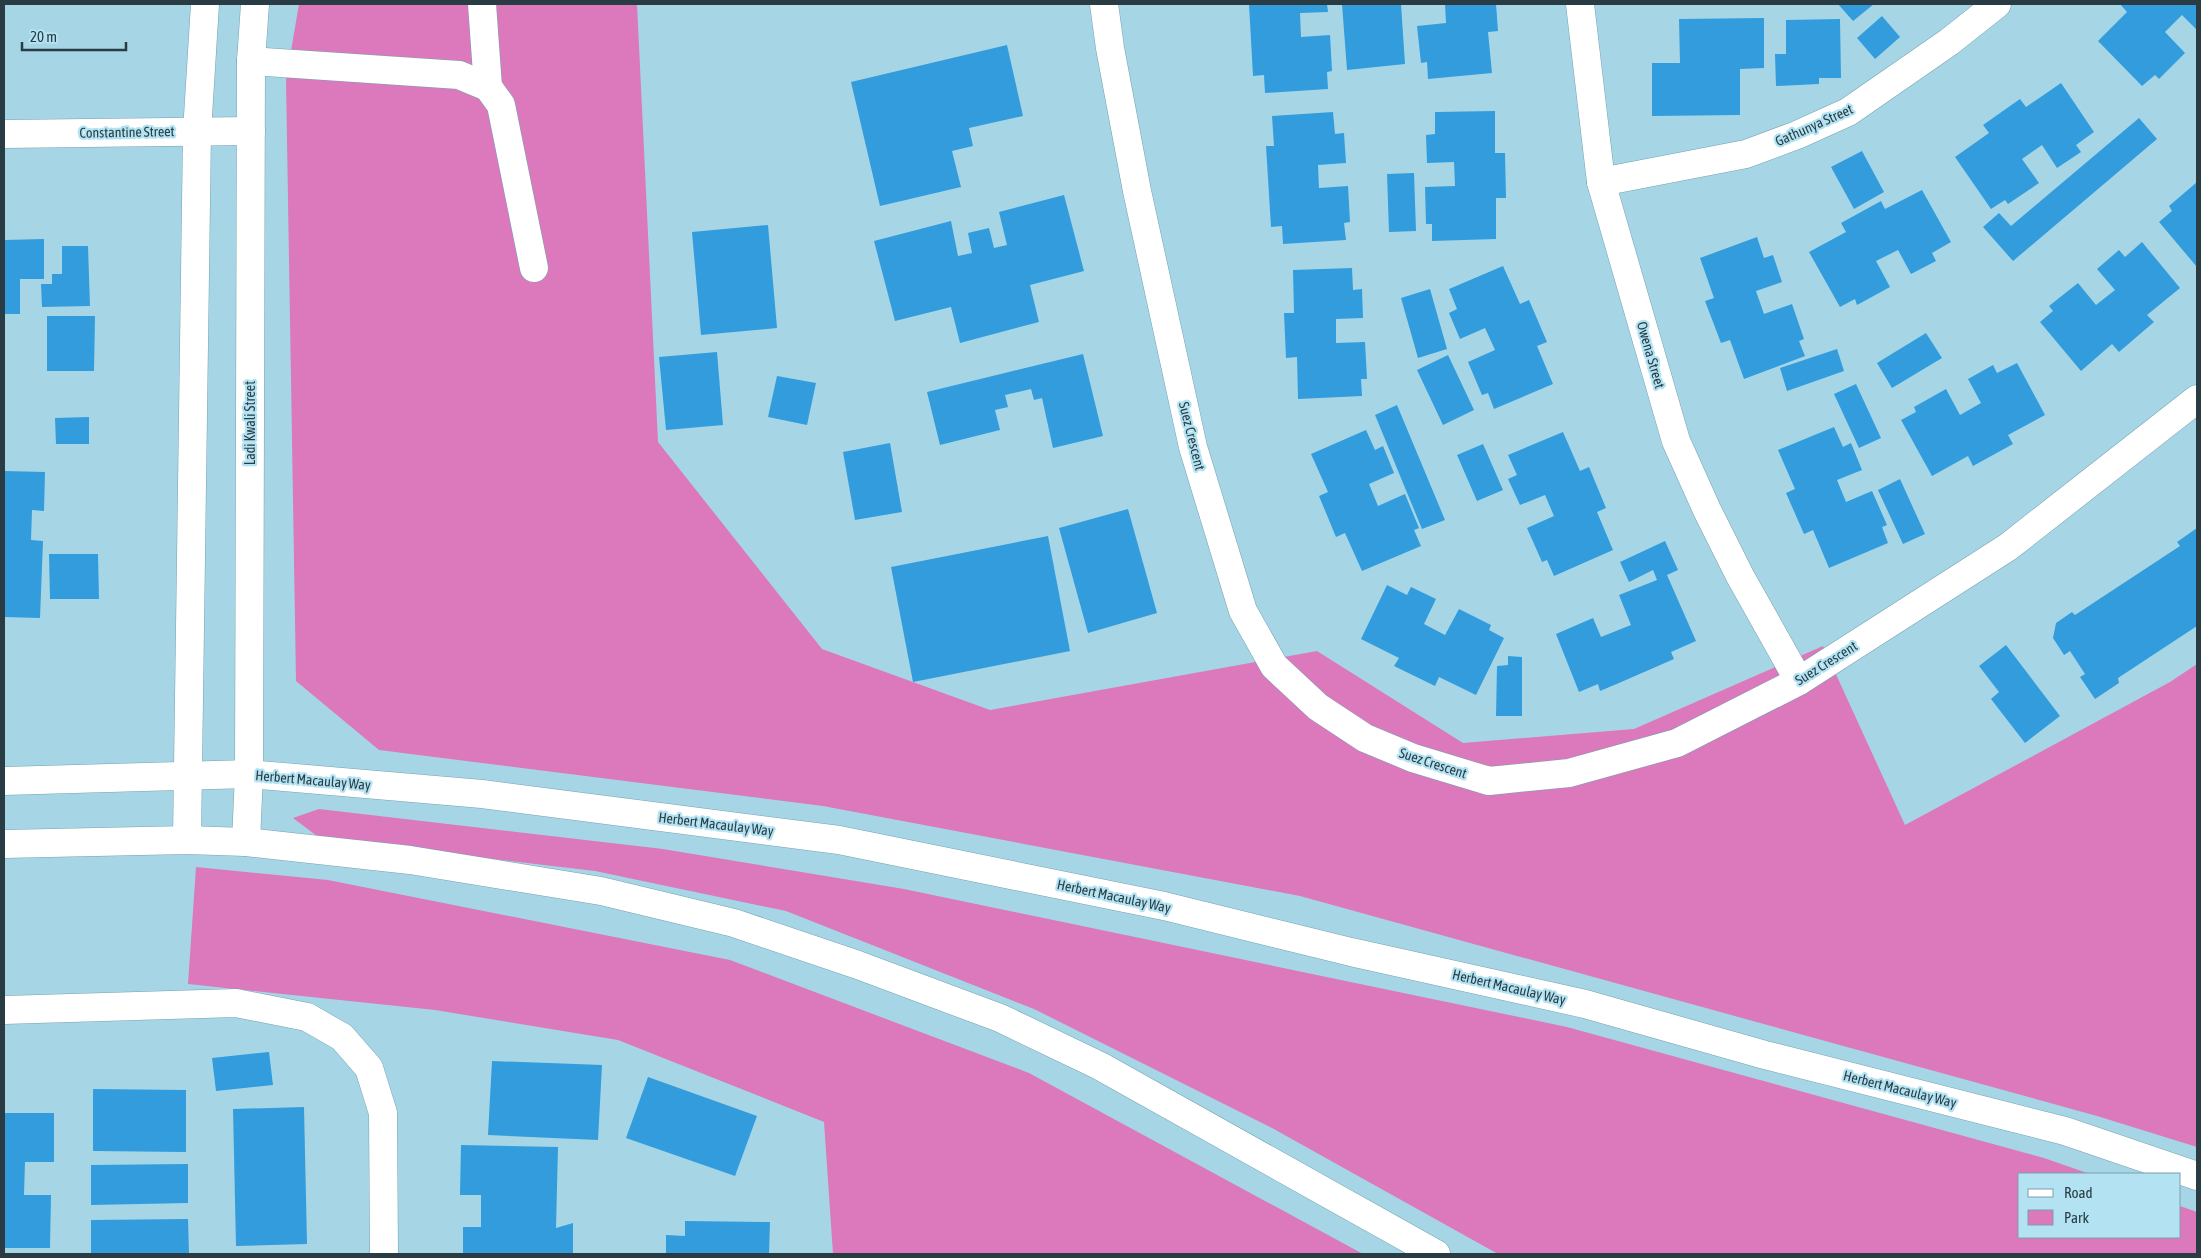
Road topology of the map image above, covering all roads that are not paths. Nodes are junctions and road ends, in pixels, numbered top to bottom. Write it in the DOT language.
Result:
graph roads {
  1 [pos="204,4"];
  2 [pos="255,4"];
  3 [pos="482,4"];
  4 [pos="1104,4"];
  5 [pos="1580,4"];
  6 [pos="1997,4"];
  7 [pos="251,62"];
  8 [pos="488,87"];
  9 [pos="251,131"];
  10 [pos="197,132"];
  11 [pos="4,134"];
  12 [pos="1602,182"];
  13 [pos="534,268"];
  14 [pos="2197,400"];
  15 [pos="1798,681"];
  16 [pos="249,774"];
  17 [pos="190,775"];
  18 [pos="4,781"];
  19 [pos="187,840"];
  20 [pos="246,842"];
  21 [pos="4,844"];
  22 [pos="4,1010"];
  23 [pos="2197,1176"];
  24 [pos="384,1254"];
  25 [pos="1436,1254"];
  1 -- 10 [label="street"];
  2 -- 7 [label="street, Ladi Kwali Street"];
  3 -- 8 [label="street"];
  4 -- 15 [label="street, Suez Crescent"];
  5 -- 12 [label="street, Owena Street"];
  6 -- 12 [label="street, Gathunya Street"];
  7 -- 8 [label="street"];
  7 -- 9 [label="street, Ladi Kwali Street"];
  8 -- 13 [label="street"];
  9 -- 10 [label="street, Constantine Street"];
  9 -- 16 [label="street, Ladi Kwali Street"];
  10 -- 11 [label="street, Constantine Street"];
  10 -- 17 [label="street"];
  12 -- 15 [label="street, Owena Street"];
  14 -- 15 [label="street, Suez Crescent"];
  16 -- 17 [label="street, Herbert Macaulay Way"];
  16 -- 20 [label="street, Ladi Kwali Street"];
  16 -- 23 [label="street, Herbert Macaulay Way"];
  17 -- 18 [label="street, Herbert Macaulay Way"];
  17 -- 19 [label="street"];
  19 -- 20 [label="street"];
  19 -- 21 [label="street"];
  20 -- 25 [label="street"];
  22 -- 24 [label="street"];
}
